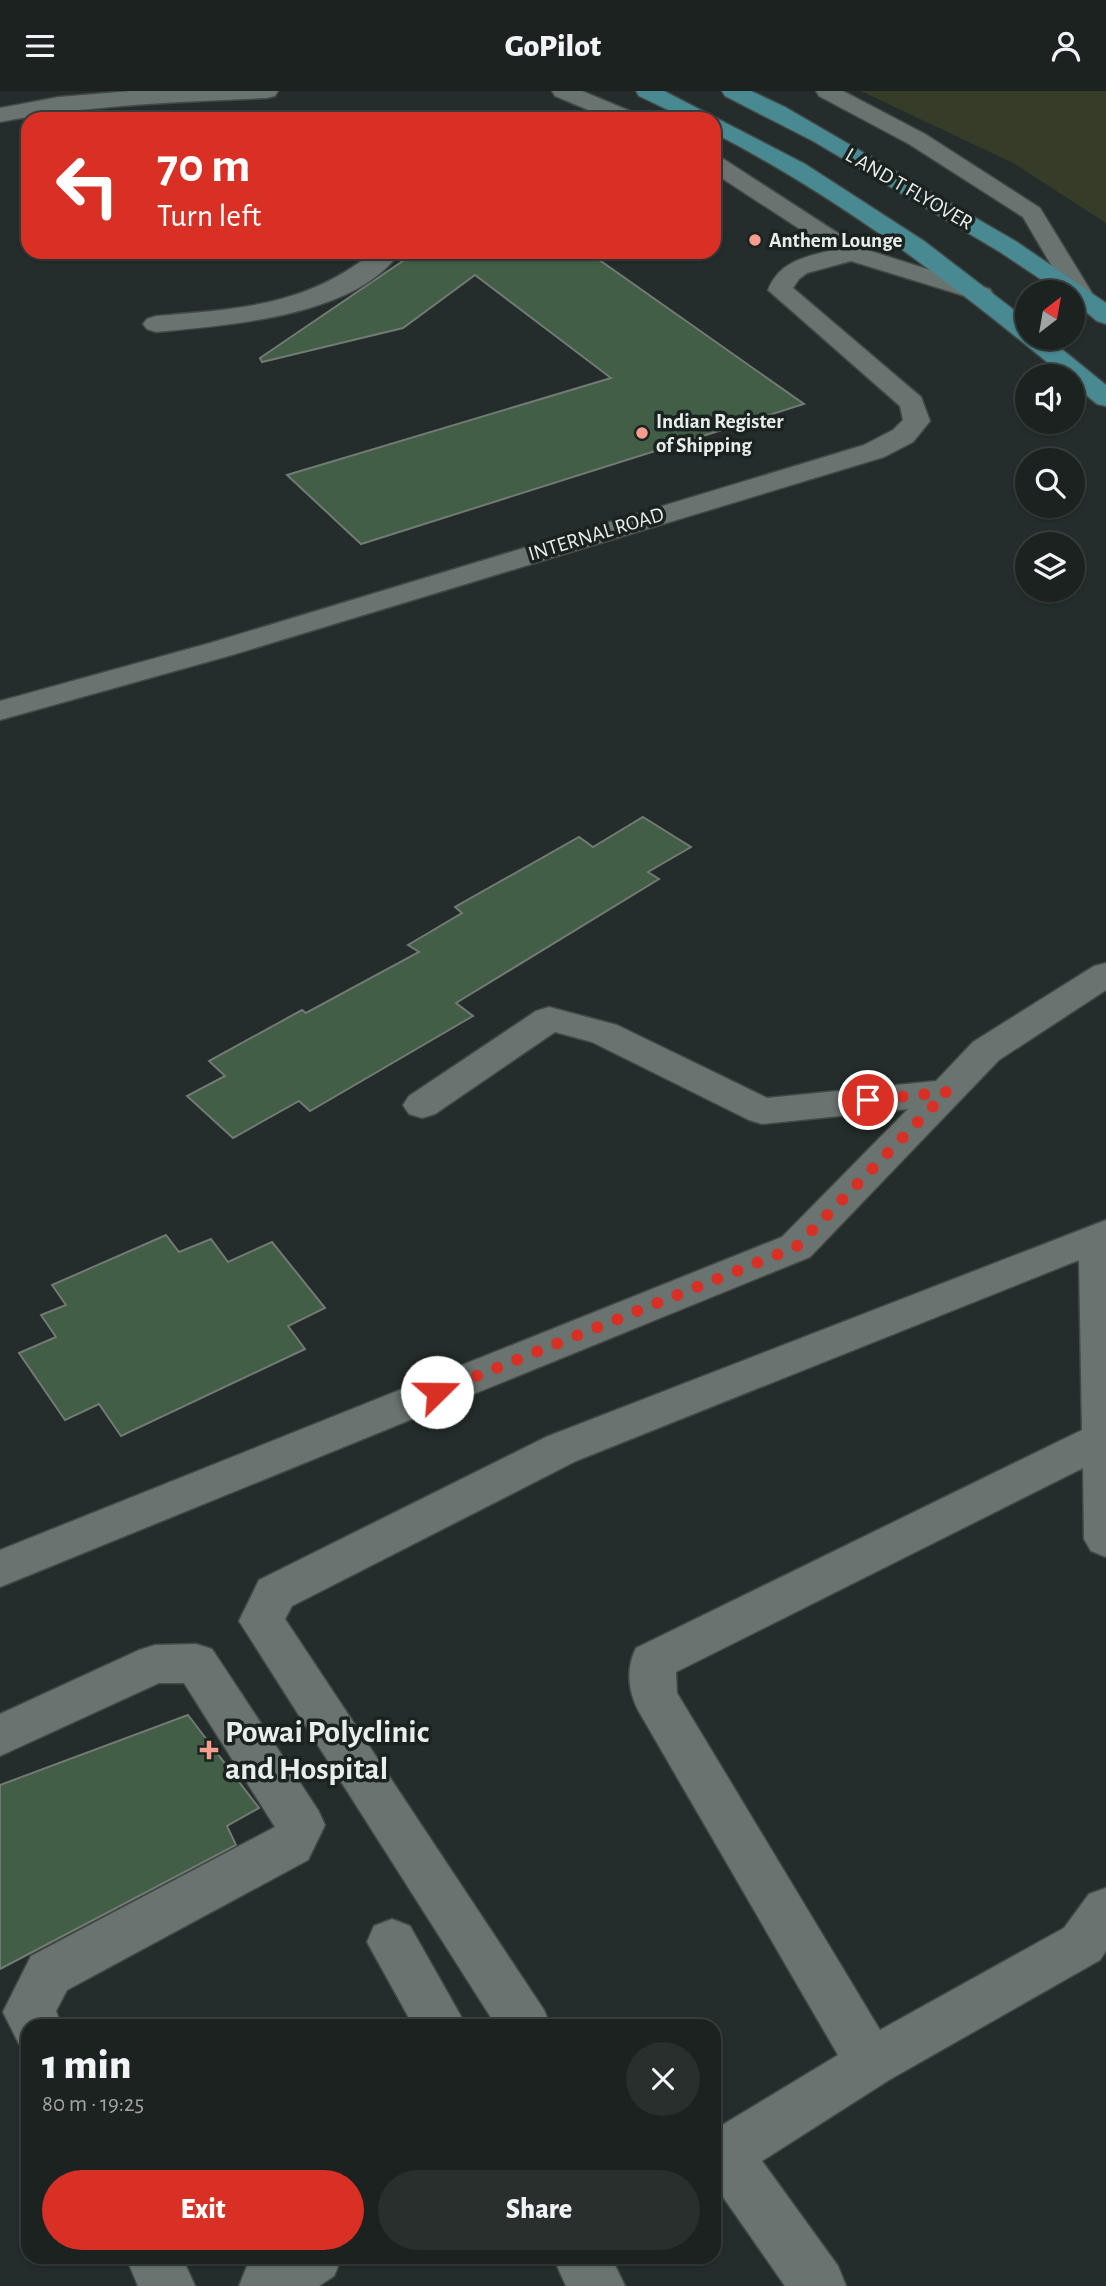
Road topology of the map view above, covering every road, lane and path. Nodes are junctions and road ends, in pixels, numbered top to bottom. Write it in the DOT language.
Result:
graph roads {
  1 [pos="267,91"];
  2 [pos="563,91"];
  3 [pos="647,91"];
  4 [pos="733,91"];
  5 [pos="827,91"];
  6 [pos="613,112"];
  7 [pos="690,112"];
  8 [pos="0,114"];
  9 [pos="721,127"];
  10 [pos="721,168"];
  11 [pos="852,253"];
  12 [pos="381,259"];
  13 [pos="1059,280"];
  14 [pos="1072,280"];
  15 [pos="981,294"];
  16 [pos="1085,297"];
  17 [pos="1106,316"];
  18 [pos="1015,323"];
  19 [pos="156,324"];
  20 [pos="1048,350"];
  21 [pos="1106,398"];
  22 [pos="0,711"];
  23 [pos="1106,974"];
  24 [pos="947,1092"];
  25 [pos="422,1105"];
  26 [pos="1102,1236"];
  27 [pos="1103,1439"];
  28 [pos="1106,1539"];
  29 [pos="0,1569"];
  30 [pos="0,1736"];
  31 [pos="1106,1910"];
  32 [pos="393,1942"];
  33 [pos="33,2019"];
  34 [pos="437,2019"];
  35 [pos="521,2019"];
  36 [pos="871,2063"];
  37 [pos="721,2154"];
  38 [pos="721,2158"];
  39 [pos="156,2264"];
  40 [pos="303,2264"];
  41 [pos="584,2264"];
  42 [pos="167,2286"];
  43 [pos="267,2286"];
  44 [pos="597,2286"];
  45 [pos="818,2286"];
  1 -- 8 [label="street"];
  2 -- 6 [label="street"];
  3 -- 7 [label="main road"];
  4 -- 13 [label="main road, L AND T FLYOVER"];
  5 -- 14 [label="street"];
  9 -- 15 [label="main road, L AND T FLYOVER"];
  10 -- 11 [label="street"];
  11 -- 15 [label="street"];
  11 -- 22 [label="street, INTERNAL ROAD"];
  12 -- 19 [label="street"];
  15 -- 18 [label="main road, L AND T FLYOVER"];
  16 -- 17 [label="main road, L AND T FLYOVER"];
  20 -- 21 [label="main road"];
  23 -- 24 [label="street"];
  24 -- 25 [label="street"];
  24 -- 29 [label="street"];
  26 -- 27 [label="street"];
  26 -- 35 [label="street"];
  27 -- 28 [label="street"];
  27 -- 36 [label="street"];
  30 -- 33 [label="street"];
  31 -- 36 [label="street"];
  32 -- 34 [label="street"];
  36 -- 37 [label="street"];
  38 -- 45 [label="street"];
  39 -- 42 [label="street"];
  40 -- 43 [label="street"];
  41 -- 44 [label="street"];
}
